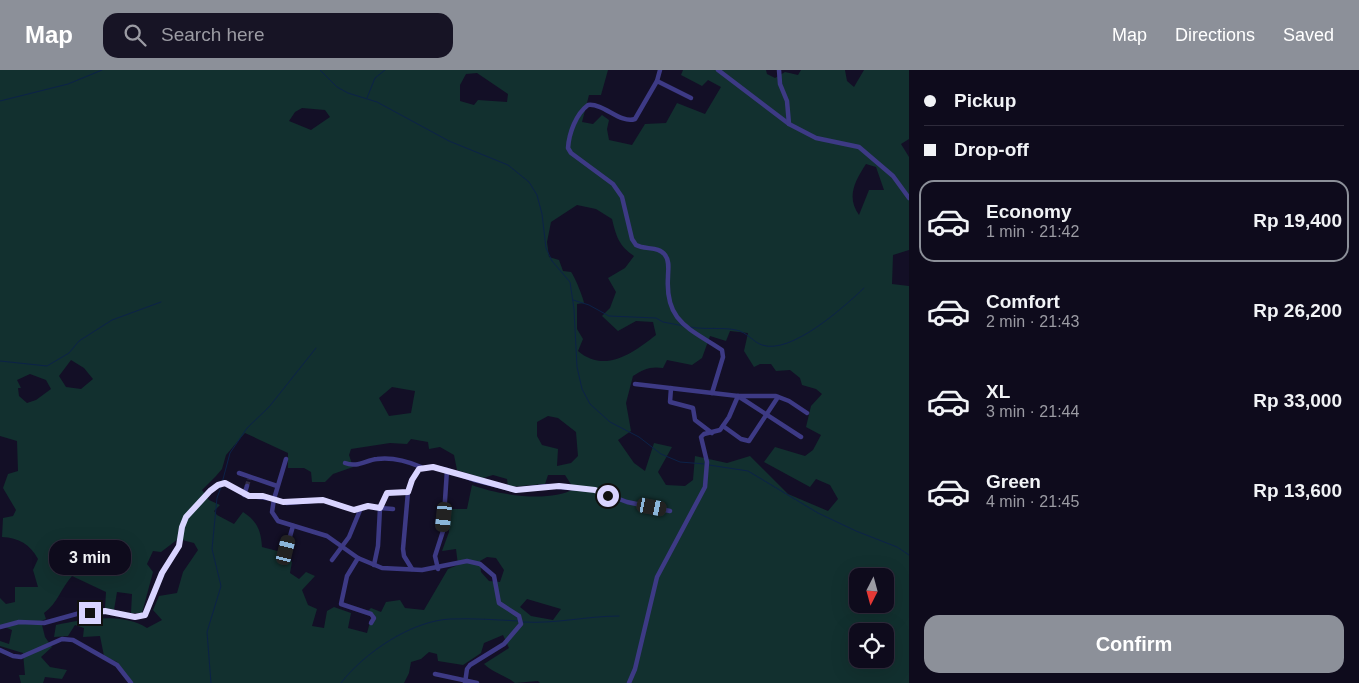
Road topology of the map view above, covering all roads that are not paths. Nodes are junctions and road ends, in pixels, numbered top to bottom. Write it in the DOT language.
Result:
graph roads {
  1 [pos="660,70"];
  2 [pos="718,70"];
  3 [pos="779,70"];
  4 [pos="657,80"];
  5 [pos="691,98"];
  6 [pos="789,124"];
  7 [pos="909,198"];
  8 [pos="635,384"];
  9 [pos="671,388"];
  10 [pos="712,393"];
  11 [pos="738,396"];
  12 [pos="778,397"];
  13 [pos="807,412"];
  14 [pos="766,414"];
  15 [pos="722,426"];
  16 [pos="712,433"];
  17 [pos="801,437"];
  18 [pos="286,459"];
  19 [pos="346,463"];
  20 [pos="421,467"];
  21 [pos="447,470"];
  22 [pos="239,473"];
  23 [pos="247,486"];
  24 [pos="277,486"];
  25 [pos="408,492"];
  26 [pos="244,495"];
  27 [pos="274,499"];
  28 [pos="361,508"];
  29 [pos="380,508"];
  30 [pos="393,509"];
  31 [pos="670,510"];
  32 [pos="293,526"];
  33 [pos="342,546"];
  34 [pos="286,550"];
  35 [pos="358,558"];
  36 [pos="332,560"];
  37 [pos="374,565"];
  38 [pos="412,569"];
  39 [pos="438,569"];
  40 [pos="371,623"];
  41 [pos="0,627"];
  42 [pos="0,650"];
  43 [pos="435,674"];
  44 [pos="465,682"];
  45 [pos="131,683"];
  46 [pos="477,683"];
  47 [pos="629,683"];
  1 -- 4 [label="street"];
  2 -- 6 [label="street"];
  3 -- 6 [label="street"];
  4 -- 5 [label="street"];
  4 -- 10 [label="street"];
  6 -- 7 [label="street"];
  8 -- 9 [label="street"];
  9 -- 10 [label="street"];
  9 -- 16 [label="street"];
  10 -- 11 [label="street"];
  11 -- 12 [label="street"];
  11 -- 14 [label="street"];
  11 -- 15 [label="street"];
  12 -- 13 [label="street"];
  12 -- 14 [label="street"];
  14 -- 15 [label="street"];
  14 -- 17 [label="street"];
  15 -- 16 [label="street"];
  16 -- 47 [label="street"];
  18 -- 24 [label="street"];
  19 -- 20 [label="street"];
  20 -- 21 [label="street"];
  20 -- 25 [label="street"];
  21 -- 31 [label="street"];
  21 -- 39 [label="street"];
  22 -- 24 [label="street"];
  23 -- 26 [label="street"];
  24 -- 27 [label="street"];
  25 -- 29 [label="street"];
  25 -- 38 [label="street"];
  26 -- 27 [label="street"];
  26 -- 41 [label="street"];
  27 -- 28 [label="street"];
  27 -- 32 [label="street"];
  28 -- 29 [label="street"];
  28 -- 33 [label="street"];
  29 -- 30 [label="street"];
  29 -- 37 [label="street"];
  32 -- 33 [label="street"];
  32 -- 34 [label="street"];
  33 -- 35 [label="street"];
  33 -- 36 [label="street"];
  35 -- 37 [label="street"];
  35 -- 40 [label="street"];
  37 -- 38 [label="street"];
  38 -- 39 [label="street"];
  39 -- 44 [label="street"];
  42 -- 45 [label="street"];
  43 -- 44 [label="street"];
  44 -- 46 [label="street"];
}
